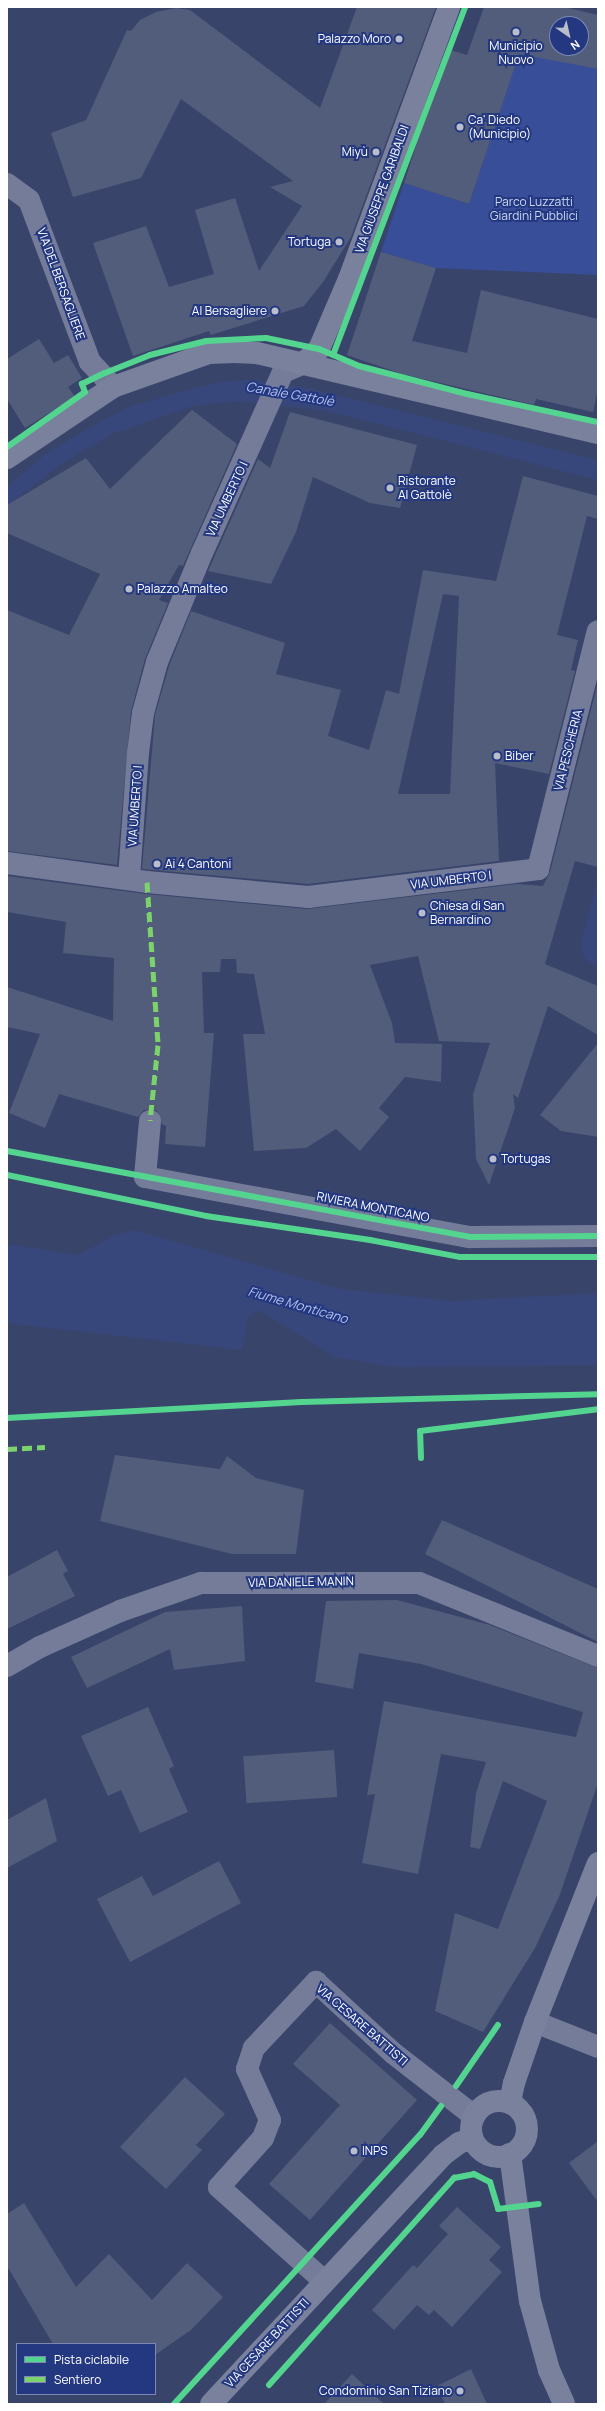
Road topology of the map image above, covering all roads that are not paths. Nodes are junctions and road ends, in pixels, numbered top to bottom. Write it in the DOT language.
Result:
graph roads {
  1 [pos="449,7"];
  2 [pos="7,184"];
  3 [pos="293,368"];
  4 [pos="113,388"];
  5 [pos="598,433"];
  6 [pos="7,458"];
  7 [pos="598,631"];
  8 [pos="7,864"];
  9 [pos="538,869"];
  10 [pos="129,878"];
  11 [pos="150,1121"];
  12 [pos="598,1236"];
  13 [pos="598,1656"];
  14 [pos="7,1666"];
  15 [pos="598,1863"];
  16 [pos="535,2022"];
  17 [pos="598,2047"];
  18 [pos="510,2103"];
  19 [pos="474,2116"];
  20 [pos="472,2138"];
  21 [pos="510,2154"];
  22 [pos="324,2281"];
  23 [pos="211,2404"];
  24 [pos="564,2404"];
  1 -- 3 [label="street, VIA GIUSEPPE GARIBALDI"];
  2 -- 4 [label="street, VIA DEL BERSAGLIERE"];
  3 -- 4 [label="street"];
  3 -- 5 [label="street"];
  3 -- 10 [label="street, VIA UMBERTO I"];
  4 -- 6 [label="street"];
  7 -- 9 [label="street, VIA PESCHERIA"];
  8 -- 10 [label="street"];
  9 -- 10 [label="street, VIA UMBERTO I"];
  11 -- 12 [label="street, RIVIERA MONTICANO"];
  13 -- 14 [label="street, VIA DANIELE MANIN"];
  15 -- 16 [label="street"];
  16 -- 17 [label="street"];
  16 -- 18 [label="street"];
  18 -- 19 [label="street"];
  18 -- 21 [label="street"];
  19 -- 20 [label="street"];
  19 -- 22 [label="street, VIA CESARE BATTISTI"];
  20 -- 21 [label="street"];
  20 -- 22 [label="street, VIA CESARE BATTISTI"];
  21 -- 24 [label="street"];
  22 -- 23 [label="street, VIA CESARE BATTISTI"];
}
